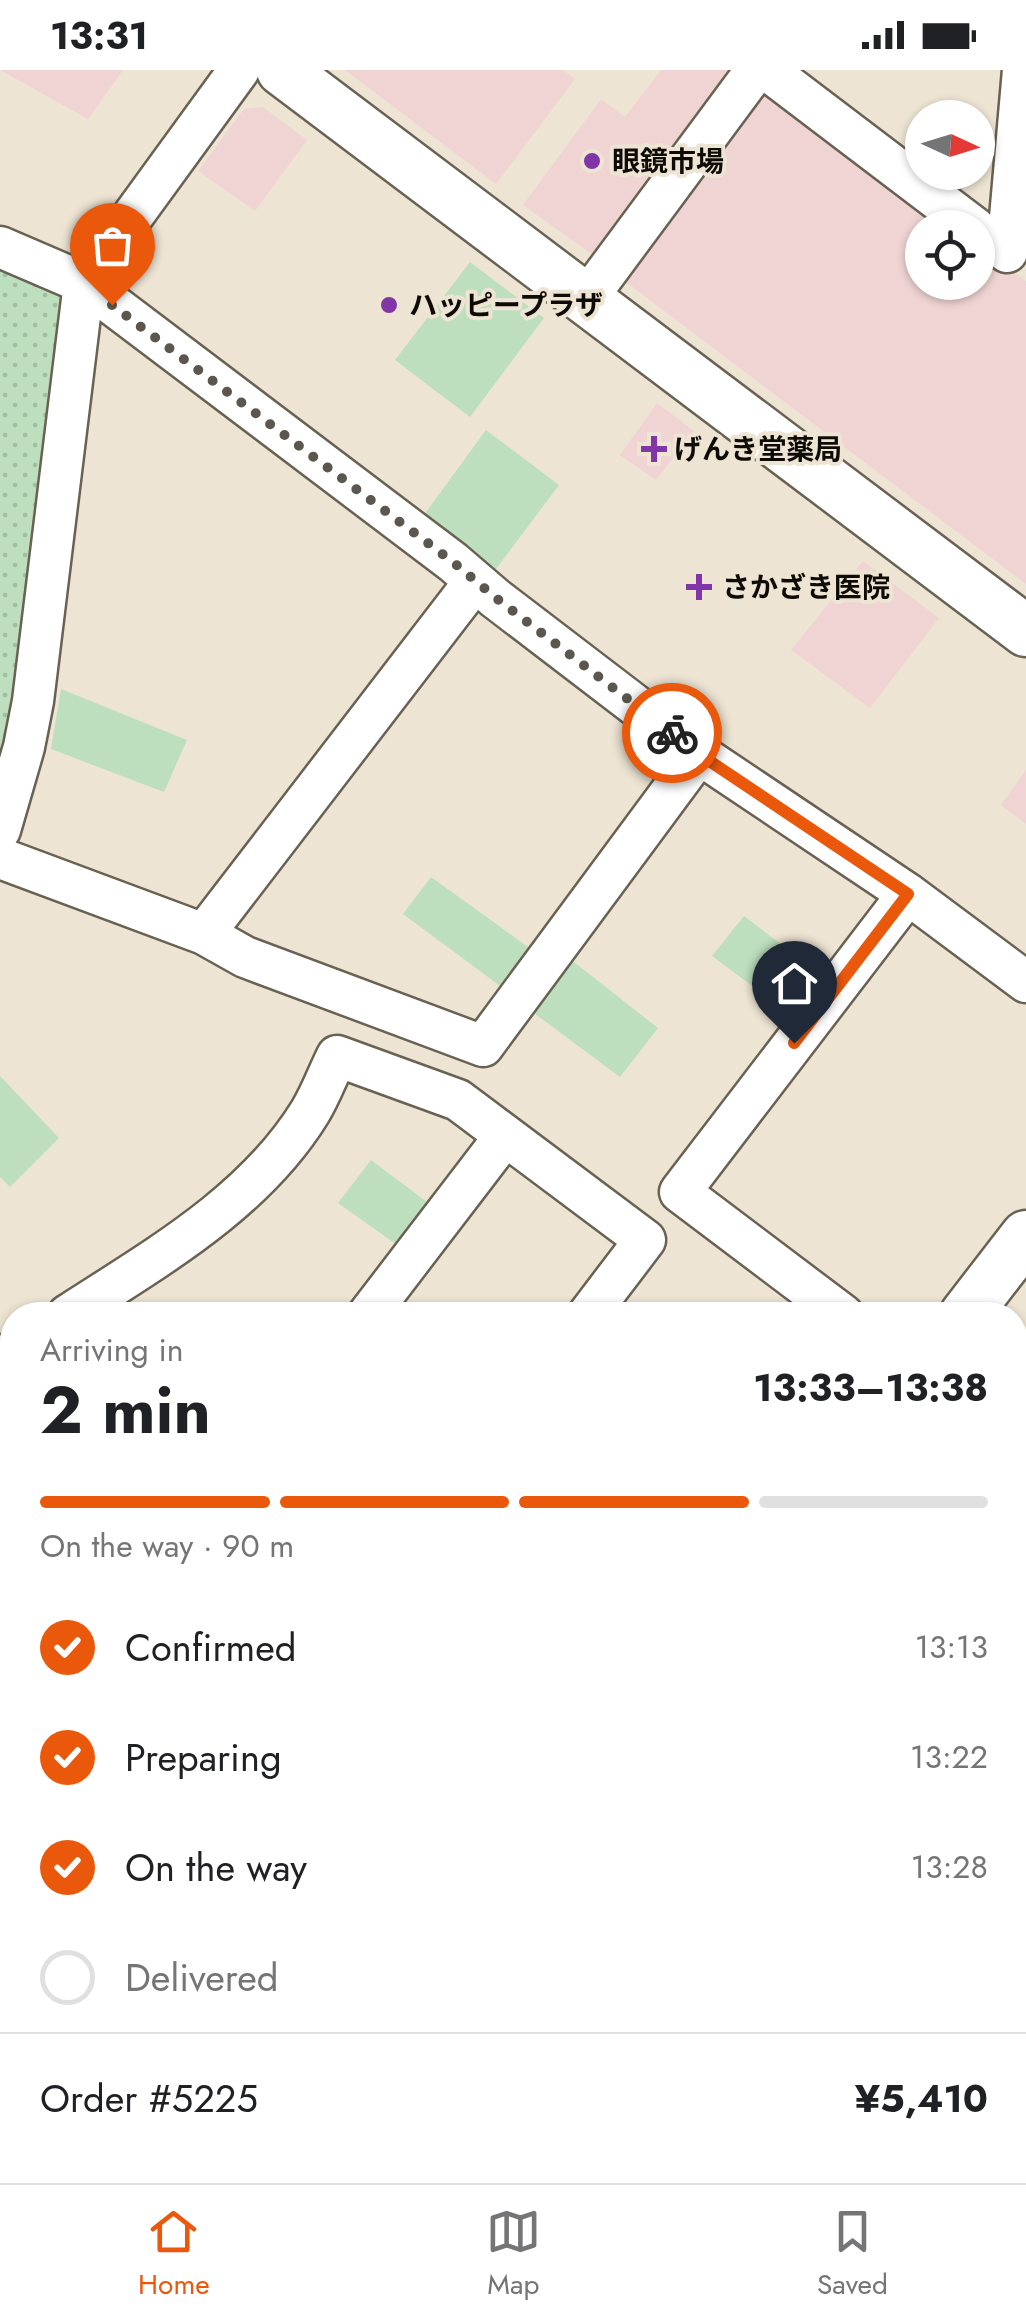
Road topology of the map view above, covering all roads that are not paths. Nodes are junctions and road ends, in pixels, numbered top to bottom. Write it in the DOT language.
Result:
graph roads {
  1 [pos="239,70"];
  2 [pos="282,70"];
  3 [pos="756,70"];
  4 [pos="768,70"];
  5 [pos="1024,70"];
  6 [pos="996,244"];
  7 [pos="0,247"];
  8 [pos="84,283"];
  9 [pos="587,298"];
  10 [pos="475,581"];
  11 [pos="1026,631"];
  12 [pos="699,754"];
  13 [pos="0,830"];
  14 [pos="0,858"];
  15 [pos="908,894"];
  16 [pos="204,934"];
  17 [pos="1026,982"];
  18 [pos="504,1136"];
  19 [pos="1026,1236"];
  20 [pos="88,1302"];
  21 [pos="378,1302"];
  22 [pos="598,1302"];
  23 [pos="826,1302"];
  24 [pos="975,1302"];
  1 -- 8 [label="street"];
  2 -- 9 [label="street"];
  3 -- 9 [label="street"];
  4 -- 6 [label="street"];
  5 -- 6 [label="street"];
  7 -- 8 [label="street"];
  8 -- 10 [label="street"];
  8 -- 13 [label="street"];
  9 -- 11 [label="street"];
  10 -- 12 [label="street"];
  10 -- 16 [label="street"];
  12 -- 15 [label="street"];
  12 -- 16 [label="street"];
  14 -- 16 [label="street"];
  15 -- 17 [label="street"];
  15 -- 23 [label="street"];
  18 -- 20 [label="street"];
  18 -- 21 [label="street"];
  18 -- 22 [label="street"];
  19 -- 24 [label="street"];
}
